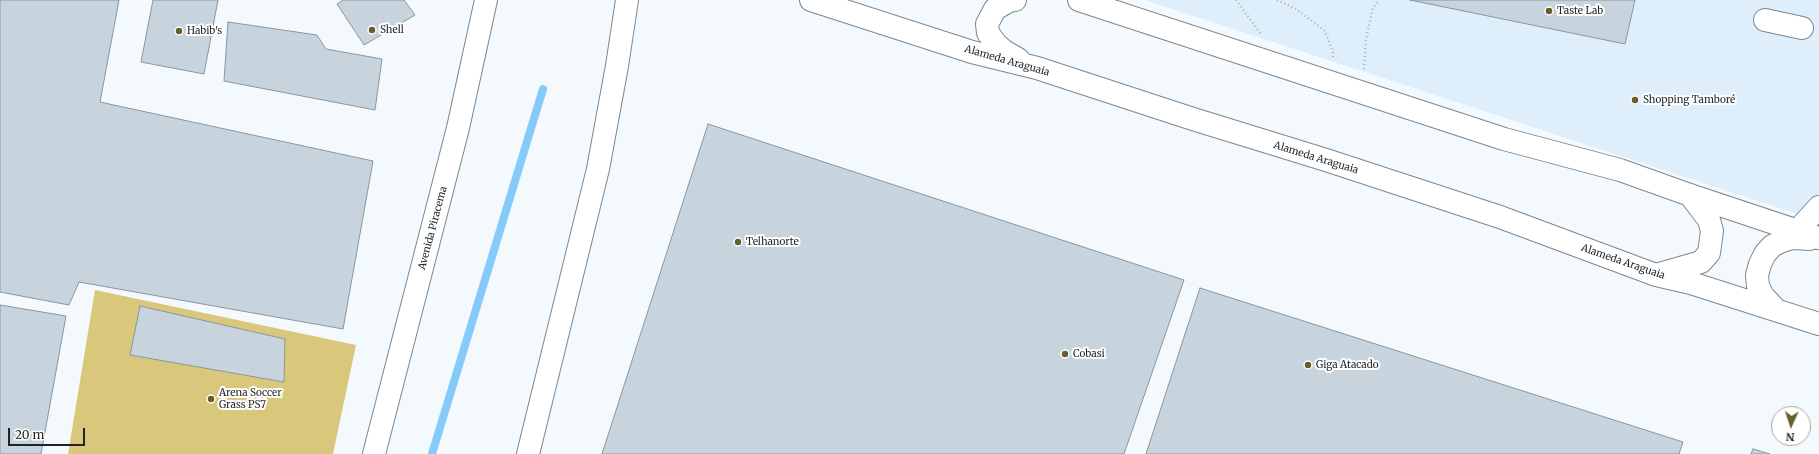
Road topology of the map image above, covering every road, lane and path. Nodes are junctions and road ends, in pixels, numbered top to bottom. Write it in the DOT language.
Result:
graph roads {
  1 [pos="486,0"];
  2 [pos="627,0"];
  3 [pos="811,0"];
  4 [pos="1015,0"];
  5 [pos="1078,0"];
  6 [pos="1277,0"];
  7 [pos="1379,0"];
  8 [pos="1765,20"];
  9 [pos="1802,28"];
  10 [pos="1036,68"];
  11 [pos="1332,83"];
  12 [pos="1376,97"];
  13 [pos="1690,195"];
  14 [pos="1819,207"];
  15 [pos="1797,231"];
  16 [pos="1819,238"];
  17 [pos="1656,275"];
  18 [pos="1776,310"];
  19 [pos="1819,324"];
  20 [pos="374,454"];
  21 [pos="528,454"];
  1 -- 20 [label="main road, Avenida Piracema"];
  2 -- 21 [label="main road"];
  3 -- 10 [label="main road, Alameda Araguaia"];
  4 -- 10 [label="main road"];
  5 -- 11 [label="main road"];
  6 -- 11 [label="path"];
  7 -- 12 [label="path"];
  8 -- 9 [label="main road"];
  10 -- 17 [label="main road, Alameda Araguaia"];
  11 -- 12 [label="main road"];
  12 -- 13 [label="main road"];
  13 -- 15 [label="main road"];
  13 -- 17 [label="main road"];
  14 -- 15 [label="main road"];
  15 -- 16 [label="main road"];
  16 -- 18 [label="main road"];
  17 -- 18 [label="main road, Alameda Araguaia"];
  18 -- 19 [label="main road, Alameda Araguaia"];
}
